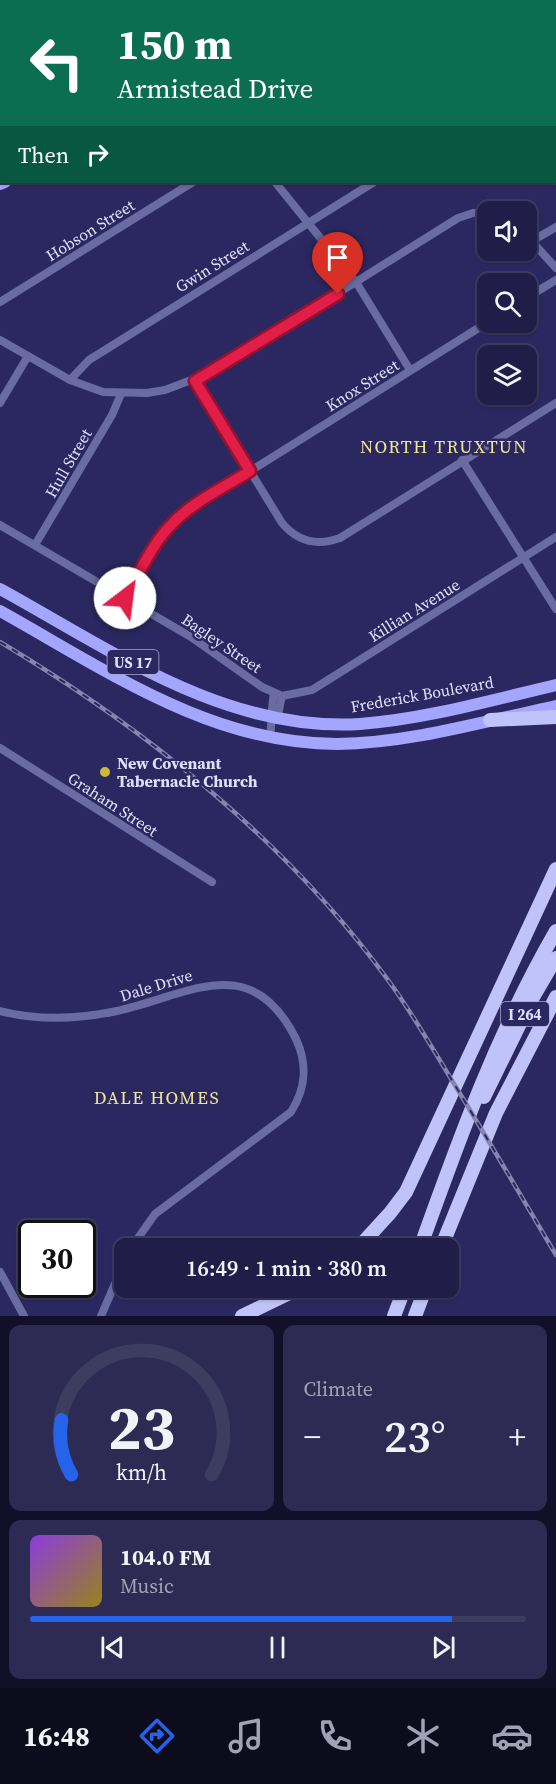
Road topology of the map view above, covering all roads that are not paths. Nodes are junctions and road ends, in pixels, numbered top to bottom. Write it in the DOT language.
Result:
graph roads {
  1 [pos="191,183"];
  2 [pos="276,183"];
  3 [pos="372,183"];
  4 [pos="477,213"];
  5 [pos="309,222"];
  6 [pos="556,227"];
  7 [pos="537,235"];
  8 [pos="537,247"];
  9 [pos="556,268"];
  10 [pos="556,280"];
  11 [pos="356,282"];
  12 [pos="537,291"];
  13 [pos="0,302"];
  14 [pos="477,329"];
  15 [pos="0,340"];
  16 [pos="28,356"];
  17 [pos="410,370"];
  18 [pos="70,380"];
  19 [pos="195,381"];
  20 [pos="121,394"];
  21 [pos="0,403"];
  22 [pos="556,403"];
  23 [pos="462,460"];
  24 [pos="250,471"];
  25 [pos="0,525"];
  26 [pos="556,537"];
  27 [pos="35,545"];
  28 [pos="524,557"];
  29 [pos="0,589"];
  30 [pos="125,598"];
  31 [pos="556,609"];
  32 [pos="0,611"];
  33 [pos="556,685"];
  34 [pos="278,695"];
  35 [pos="556,706"];
  36 [pos="556,717"];
  37 [pos="273,718"];
  38 [pos="490,720"];
  39 [pos="270,738"];
  40 [pos="0,748"];
  41 [pos="556,868"];
  42 [pos="212,882"];
  43 [pos="556,931"];
  44 [pos="556,958"];
  45 [pos="556,997"];
  46 [pos="556,1009"];
  47 [pos="0,1011"];
  48 [pos="491,1070"];
  49 [pos="512,1080"];
  50 [pos="138,1238"];
  51 [pos="369,1238"];
  52 [pos="424,1238"];
  53 [pos="446,1238"];
  54 [pos="0,1272"];
  55 [pos="114,1286"];
  56 [pos="279,1298"];
  57 [pos="401,1298"];
  58 [pos="422,1298"];
  59 [pos="428,1298"];
  60 [pos="24,1316"];
  61 [pos="101,1316"];
  62 [pos="242,1316"];
  63 [pos="394,1316"];
  64 [pos="415,1316"];
  65 [pos="422,1316"];
  1 -- 13 [label="street, Hobson Street"];
  2 -- 5 [label="street"];
  3 -- 5 [label="street, Gwin Street"];
  4 -- 11 [label="street"];
  5 -- 11 [label="street"];
  5 -- 18 [label="street, Gwin Street"];
  6 -- 7 [label="street"];
  8 -- 9 [label="street"];
  10 -- 12 [label="street"];
  11 -- 17 [label="street"];
  11 -- 19 [label="street"];
  14 -- 17 [label="street, Knox Street"];
  15 -- 16 [label="street"];
  16 -- 18 [label="street"];
  16 -- 21 [label="street"];
  17 -- 24 [label="street, Knox Street"];
  18 -- 20 [label="street"];
  19 -- 20 [label="street"];
  19 -- 24 [label="street"];
  20 -- 27 [label="street, Hull Street"];
  22 -- 23 [label="street"];
  23 -- 24 [label="street"];
  23 -- 28 [label="street"];
  24 -- 30 [label="street, Knox Street"];
  25 -- 27 [label="street, Bagley Street"];
  26 -- 28 [label="street, Killian Avenue"];
  27 -- 30 [label="street, Bagley Street"];
  28 -- 31 [label="street"];
  28 -- 34 [label="street, Killian Avenue"];
  29 -- 37 [label="main road, Frederick Boulevard / US 17"];
  30 -- 34 [label="street, Bagley Street"];
  32 -- 39 [label="main road, US 17"];
  33 -- 37 [label="main road, Frederick Boulevard / US 17"];
  34 -- 37 [label="street"];
  35 -- 38 [label="main road, US 17"];
  36 -- 38 [label="highway"];
  37 -- 39 [label="street"];
  38 -- 39 [label="main road, US 17"];
  40 -- 42 [label="street, Graham Street"];
  41 -- 51 [label="highway"];
  43 -- 48 [label="highway"];
  44 -- 48 [label="highway, I 264"];
  45 -- 49 [label="highway, I 264"];
  46 -- 49 [label="highway"];
  47 -- 50 [label="street, Dale Drive"];
  48 -- 52 [label="highway, I 264"];
  49 -- 53 [label="highway, I 264"];
  54 -- 60 [label="street"];
  55 -- 61 [label="street"];
  56 -- 62 [label="highway"];
  57 -- 63 [label="highway"];
  58 -- 64 [label="highway"];
  59 -- 65 [label="highway"];
}
